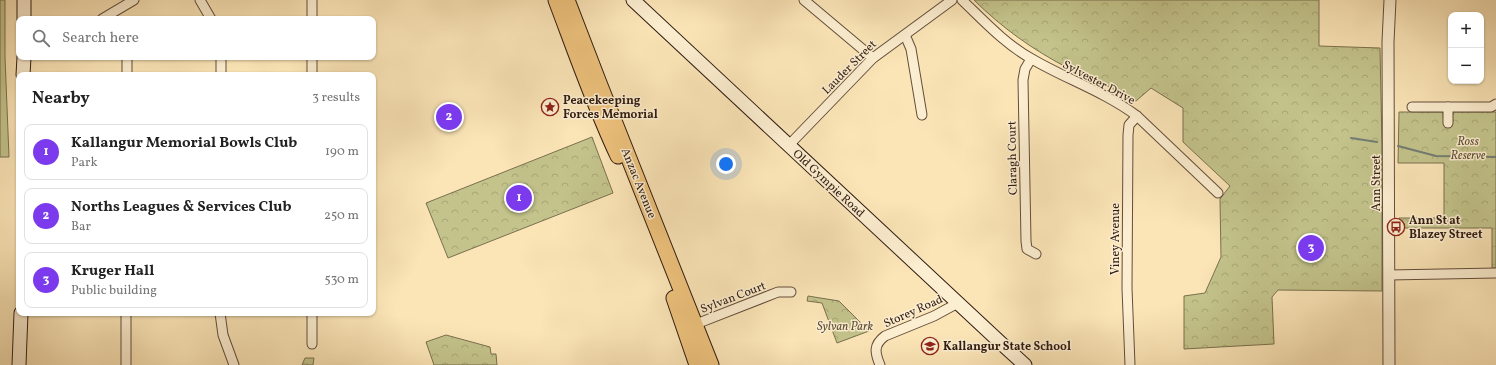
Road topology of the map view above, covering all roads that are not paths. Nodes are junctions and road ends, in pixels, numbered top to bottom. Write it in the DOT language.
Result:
graph roads {
  1 [pos="24,0"];
  2 [pos="33,0"];
  3 [pos="134,0"];
  4 [pos="200,0"];
  5 [pos="312,0"];
  6 [pos="556,0"];
  7 [pos="567,0"];
  8 [pos="633,0"];
  9 [pos="804,0"];
  10 [pos="952,0"];
  11 [pos="962,0"];
  12 [pos="1390,0"];
  13 [pos="24,16"];
  14 [pos="33,16"];
  15 [pos="110,16"];
  16 [pos="209,16"];
  17 [pos="312,16"];
  18 [pos="905,35"];
  19 [pos="872,58"];
  20 [pos="1031,59"];
  21 [pos="24,60"];
  22 [pos="32,60"];
  23 [pos="127,60"];
  24 [pos="221,60"];
  25 [pos="312,60"];
  26 [pos="23,72"];
  27 [pos="32,72"];
  28 [pos="127,72"];
  29 [pos="221,72"];
  30 [pos="312,72"];
  31 [pos="1496,104"];
  32 [pos="1412,107"];
  33 [pos="1448,107"];
  34 [pos="922,115"];
  35 [pos="1137,116"];
  36 [pos="608,122"];
  37 [pos="1448,123"];
  38 [pos="790,145"];
  39 [pos="1218,193"];
  40 [pos="1036,254"];
  41 [pos="1496,273"];
  42 [pos="1389,275"];
  43 [pos="791,292"];
  44 [pos="958,303"];
  45 [pos="21,316"];
  46 [pos="126,316"];
  47 [pos="220,316"];
  48 [pos="312,316"];
  49 [pos="689,327"];
  50 [pos="312,344"];
  51 [pos="19,365"];
  52 [pos="126,365"];
  53 [pos="234,365"];
  54 [pos="697,365"];
  55 [pos="711,365"];
  56 [pos="880,365"];
  57 [pos="1026,365"];
  58 [pos="1130,365"];
  59 [pos="1390,365"];
  1 -- 13 [label="main road"];
  2 -- 14 [label="main road"];
  3 -- 15 [label="street"];
  4 -- 16 [label="street"];
  5 -- 17 [label="street"];
  6 -- 36 [label="highway, Anzac Avenue"];
  7 -- 36 [label="highway, Anzac Avenue"];
  8 -- 38 [label="main road, Old Gympie Road"];
  9 -- 19 [label="street"];
  10 -- 18 [label="street, Lauder Street"];
  11 -- 20 [label="street, Sylvester Drive"];
  12 -- 42 [label="street, Ann Street"];
  18 -- 19 [label="street, Lauder Street"];
  18 -- 34 [label="street"];
  19 -- 38 [label="street, Lauder Street"];
  20 -- 35 [label="street, Sylvester Drive"];
  20 -- 40 [label="street, Claragh Court"];
  21 -- 26 [label="main road"];
  22 -- 27 [label="main road"];
  23 -- 28 [label="street"];
  24 -- 29 [label="street"];
  25 -- 30 [label="street"];
  31 -- 33 [label="street"];
  32 -- 33 [label="street"];
  33 -- 37 [label="street"];
  35 -- 39 [label="street, Sylvester Drive"];
  35 -- 58 [label="street, Viney Avenue"];
  36 -- 49 [label="highway, Anzac Avenue"];
  38 -- 44 [label="main road, Old Gympie Road"];
  41 -- 42 [label="street"];
  42 -- 59 [label="street, Ann Street"];
  43 -- 49 [label="street, Sylvan Court"];
  44 -- 56 [label="street, Storey Road"];
  44 -- 57 [label="main road, Old Gympie Road"];
  45 -- 51 [label="main road"];
  46 -- 52 [label="street"];
  47 -- 53 [label="street"];
  48 -- 50 [label="street"];
  49 -- 54 [label="highway, Anzac Avenue"];
  49 -- 55 [label="highway, Anzac Avenue"];
}
